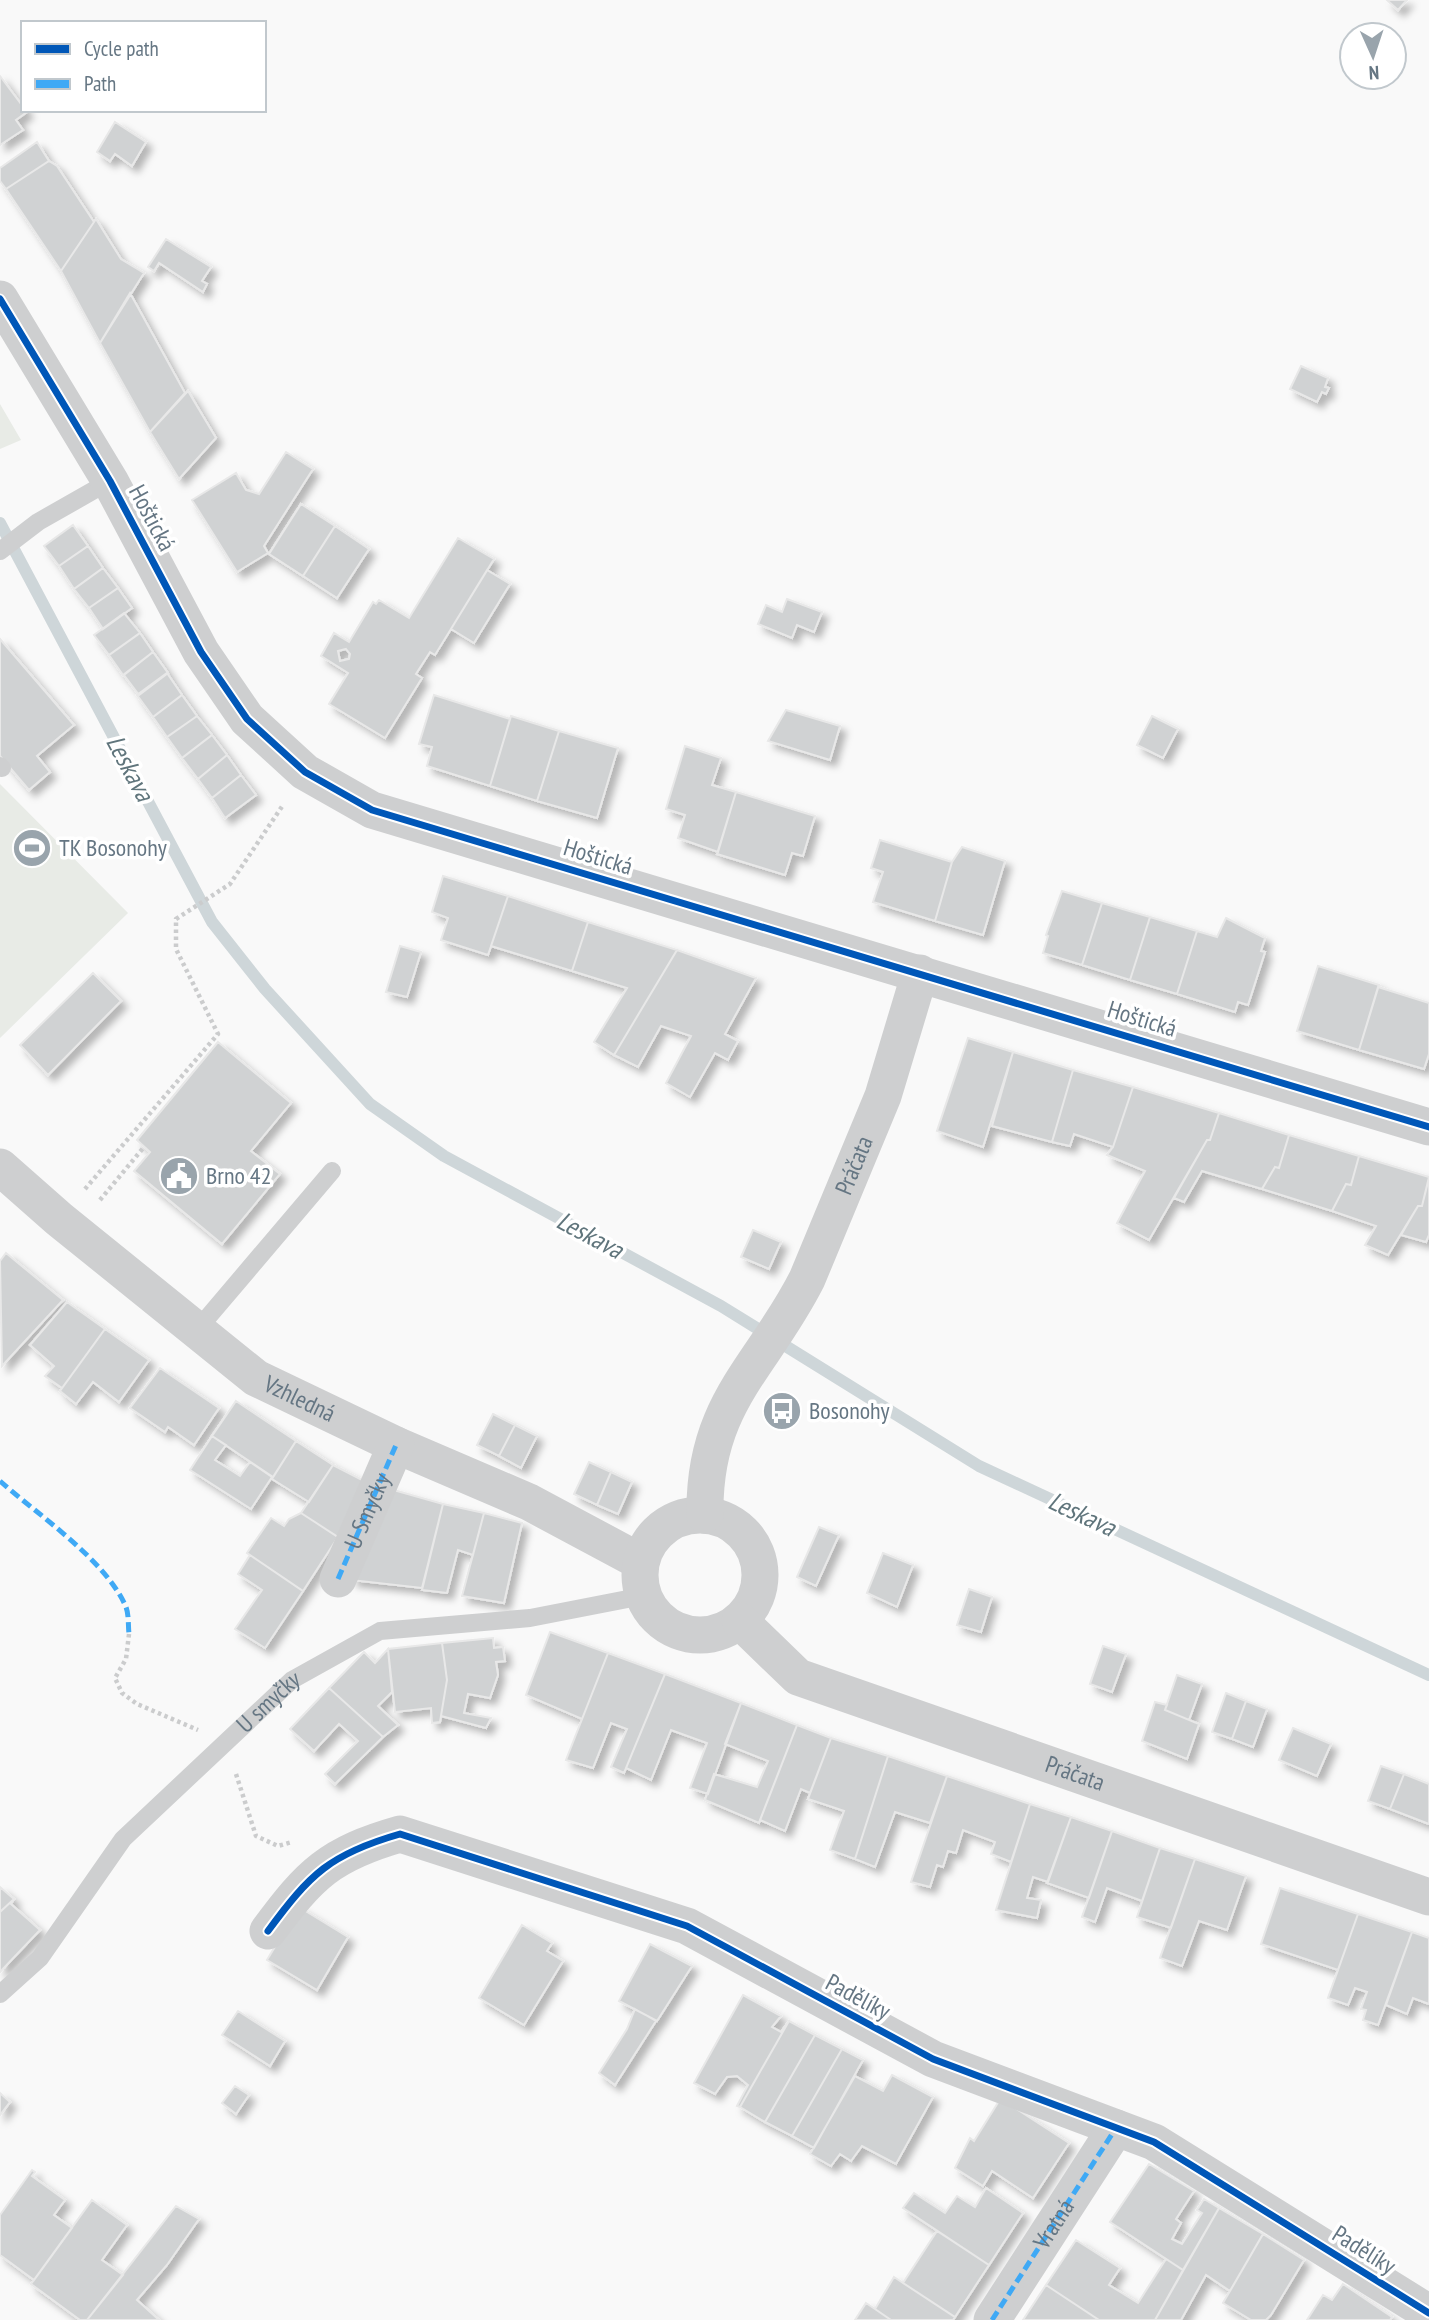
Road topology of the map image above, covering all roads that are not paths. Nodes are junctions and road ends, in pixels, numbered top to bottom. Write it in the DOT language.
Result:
graph roads {
  1 [pos="0,299"];
  2 [pos="110,481"];
  3 [pos="0,551"];
  4 [pos="920,972"];
  5 [pos="1429,1127"];
  6 [pos="0,1167"];
  7 [pos="332,1171"];
  8 [pos="197,1330"];
  9 [pos="396,1444"];
  10 [pos="705,1515"];
  11 [pos="338,1579"];
  12 [pos="642,1579"];
  13 [pos="740,1621"];
  14 [pos="1429,1897"];
  15 [pos="268,1931"];
  16 [pos="0,1994"];
  17 [pos="1116,2128"];
  18 [pos="1429,2313"];
  19 [pos="992,2320"];
  1 -- 2 [label="street, Hoštická"];
  2 -- 3 [label="lane"];
  2 -- 4 [label="street, Hoštická"];
  4 -- 5 [label="street, Hoštická"];
  4 -- 10 [label="street, Práčata"];
  6 -- 8 [label="street, Vzhledná"];
  7 -- 8 [label="lane"];
  8 -- 9 [label="street, Vzhledná"];
  9 -- 11 [label="street, U Smyčky"];
  9 -- 12 [label="street, Vzhledná"];
  10 -- 12 [label="street"];
  10 -- 13 [label="street"];
  12 -- 13 [label="street"];
  12 -- 16 [label="lane, U smyčky"];
  13 -- 14 [label="street, Práčata"];
  15 -- 17 [label="street, Padělíky"];
  17 -- 18 [label="street, Padělíky"];
  17 -- 19 [label="street, Vratná"];
}
